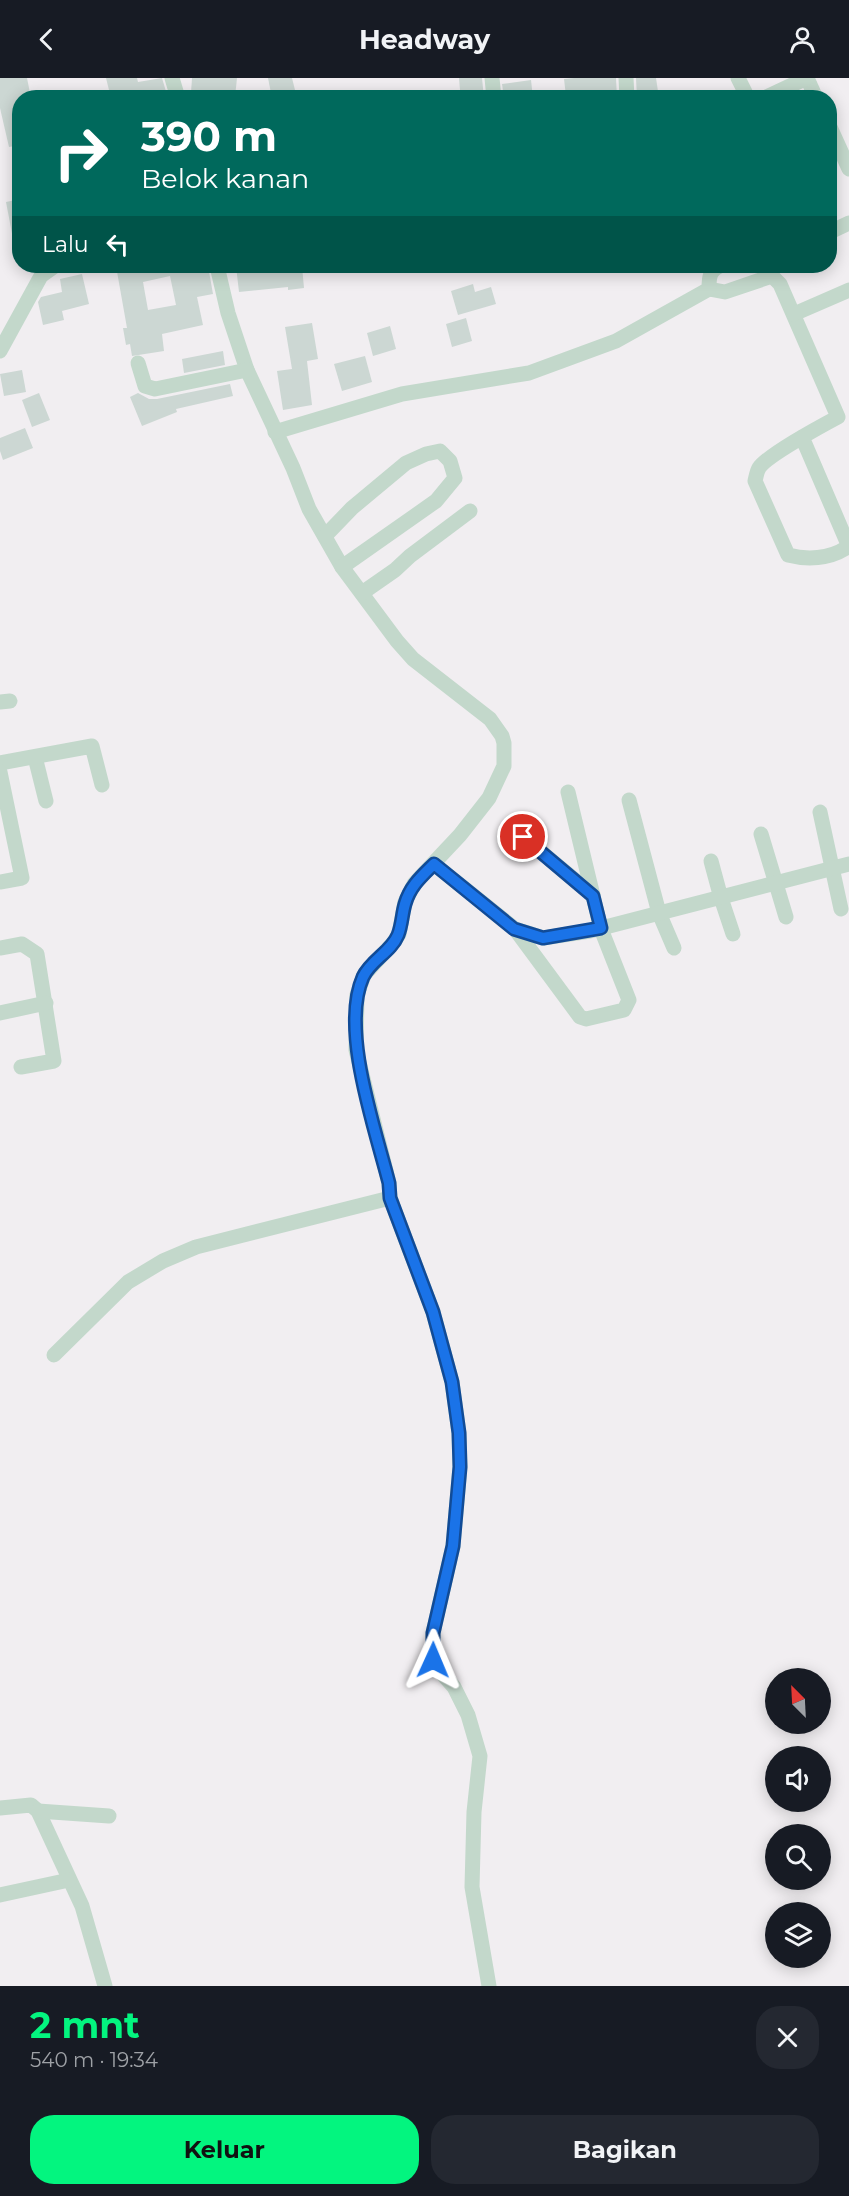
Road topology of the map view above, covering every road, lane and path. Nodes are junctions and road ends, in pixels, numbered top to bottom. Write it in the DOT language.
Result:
graph roads {
  1 [pos="807,78"];
  2 [pos="781,90"];
  3 [pos="837,142"];
  4 [pos="849,169"];
  5 [pos="46,273"];
  6 [pos="219,273"];
  7 [pos="711,273"];
  8 [pos="764,273"];
  9 [pos="770,273"];
  10 [pos="709,289"];
  11 [pos="849,290"];
  12 [pos="794,314"];
  13 [pos="0,351"];
  14 [pos="138,363"];
  15 [pos="247,370"];
  16 [pos="843,412"];
  17 [pos="275,432"];
  18 [pos="802,437"];
  19 [pos="470,511"];
  20 [pos="325,536"];
  21 [pos="342,567"];
  22 [pos="362,593"];
  23 [pos="35,757"];
  24 [pos="0,763"];
  25 [pos="0,772"];
  26 [pos="102,785"];
  27 [pos="568,792"];
  28 [pos="629,800"];
  29 [pos="46,801"];
  30 [pos="820,812"];
  31 [pos="5,822"];
  32 [pos="761,834"];
  33 [pos="523,837"];
  34 [pos="711,861"];
  35 [pos="434,864"];
  36 [pos="849,864"];
  37 [pos="832,869"];
  38 [pos="0,882"];
  39 [pos="777,884"];
  40 [pos="593,896"];
  41 [pos="721,898"];
  42 [pos="841,909"];
  43 [pos="659,914"];
  44 [pos="786,917"];
  45 [pos="601,928"];
  46 [pos="514,929"];
  47 [pos="733,934"];
  48 [pos="0,948"];
  49 [pos="674,948"];
  50 [pos="46,1003"];
  51 [pos="0,1013"];
  52 [pos="21,1067"];
  53 [pos="390,1198"];
  54 [pos="54,1354"];
  55 [pos="0,1808"];
  56 [pos="38,1811"];
  57 [pos="109,1816"];
  58 [pos="69,1880"];
  59 [pos="1,1891"];
  60 [pos="105,1986"];
  61 [pos="489,1986"];
  1 -- 2 [label="street"];
  3 -- 4 [label="street"];
  5 -- 13 [label="street"];
  6 -- 15 [label="street"];
  7 -- 10 [label="street"];
  8 -- 10 [label="street"];
  9 -- 12 [label="street"];
  10 -- 17 [label="street"];
  11 -- 12 [label="street"];
  12 -- 16 [label="street"];
  14 -- 15 [label="street"];
  15 -- 17 [label="street"];
  16 -- 18 [label="street"];
  17 -- 20 [label="street"];
  18 -- 18 [label="street"];
  19 -- 22 [label="street"];
  20 -- 21 [label="street"];
  20 -- 21 [label="street"];
  21 -- 22 [label="street"];
  22 -- 35 [label="street"];
  23 -- 24 [label="street"];
  23 -- 26 [label="street"];
  23 -- 29 [label="street"];
  25 -- 31 [label="street"];
  27 -- 40 [label="street"];
  28 -- 43 [label="street"];
  30 -- 37 [label="street"];
  31 -- 38 [label="street"];
  32 -- 39 [label="street"];
  33 -- 40 [label="street"];
  34 -- 41 [label="street"];
  35 -- 46 [label="street"];
  35 -- 53 [label="street"];
  36 -- 37 [label="street"];
  37 -- 39 [label="street"];
  37 -- 42 [label="street"];
  39 -- 41 [label="street"];
  39 -- 44 [label="street"];
  40 -- 45 [label="street"];
  41 -- 43 [label="street"];
  41 -- 47 [label="street"];
  43 -- 45 [label="street"];
  43 -- 49 [label="street"];
  45 -- 46 [label="street"];
  45 -- 46 [label="street"];
  48 -- 50 [label="street"];
  50 -- 51 [label="street"];
  50 -- 52 [label="street"];
  53 -- 54 [label="street"];
  53 -- 61 [label="street"];
  55 -- 56 [label="street"];
  56 -- 57 [label="street"];
  56 -- 58 [label="street"];
  58 -- 59 [label="street"];
  58 -- 60 [label="street"];
}
